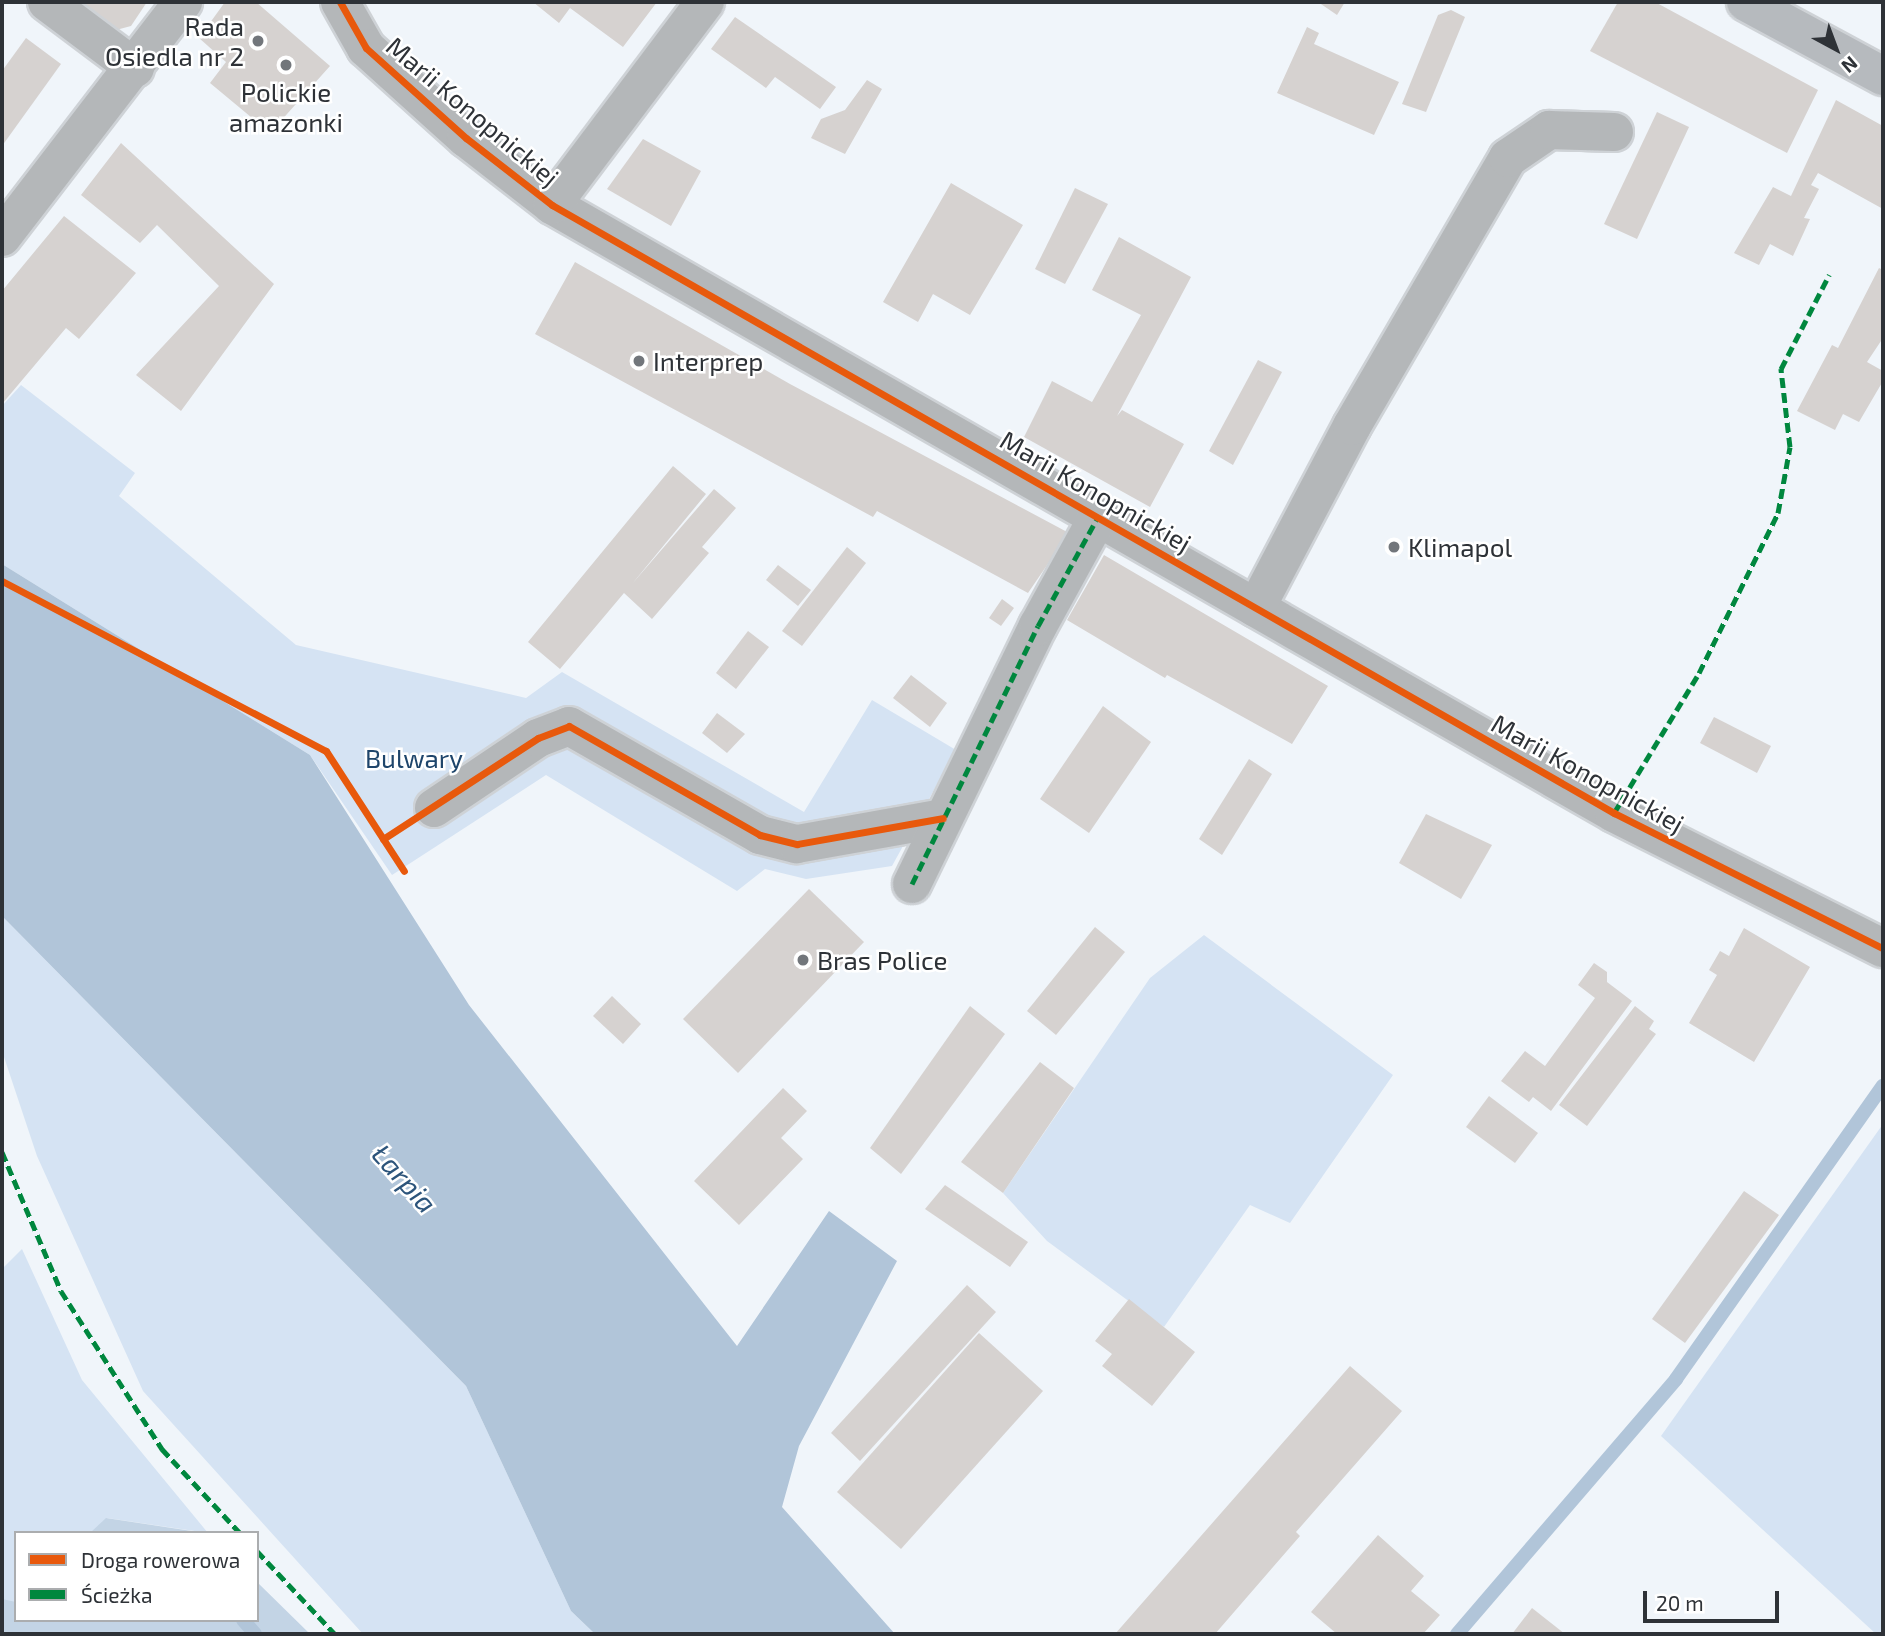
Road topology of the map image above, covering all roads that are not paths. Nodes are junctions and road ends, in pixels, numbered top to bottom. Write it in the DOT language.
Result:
graph roads {
  1 [pos="47,2"];
  2 [pos="183,2"];
  3 [pos="340,2"];
  4 [pos="705,2"];
  5 [pos="1746,2"];
  6 [pos="135,68"];
  7 [pos="1883,76"];
  8 [pos="1614,132"];
  9 [pos="552,205"];
  10 [pos="2,237"];
  11 [pos="1098,517"];
  12 [pos="1256,608"];
  13 [pos="434,808"];
  14 [pos="943,818"];
  15 [pos="912,884"];
  16 [pos="1883,948"];
  1 -- 6 [label="street"];
  2 -- 6 [label="street"];
  3 -- 9 [label="street, Marii Konopnickiej"];
  4 -- 9 [label="street"];
  5 -- 7 [label="main road"];
  6 -- 10 [label="street"];
  8 -- 12 [label="street"];
  9 -- 11 [label="street, Marii Konopnickiej"];
  11 -- 12 [label="street, Marii Konopnickiej"];
  11 -- 14 [label="street"];
  12 -- 16 [label="street, Marii Konopnickiej"];
  13 -- 14 [label="street"];
  14 -- 15 [label="street"];
}
